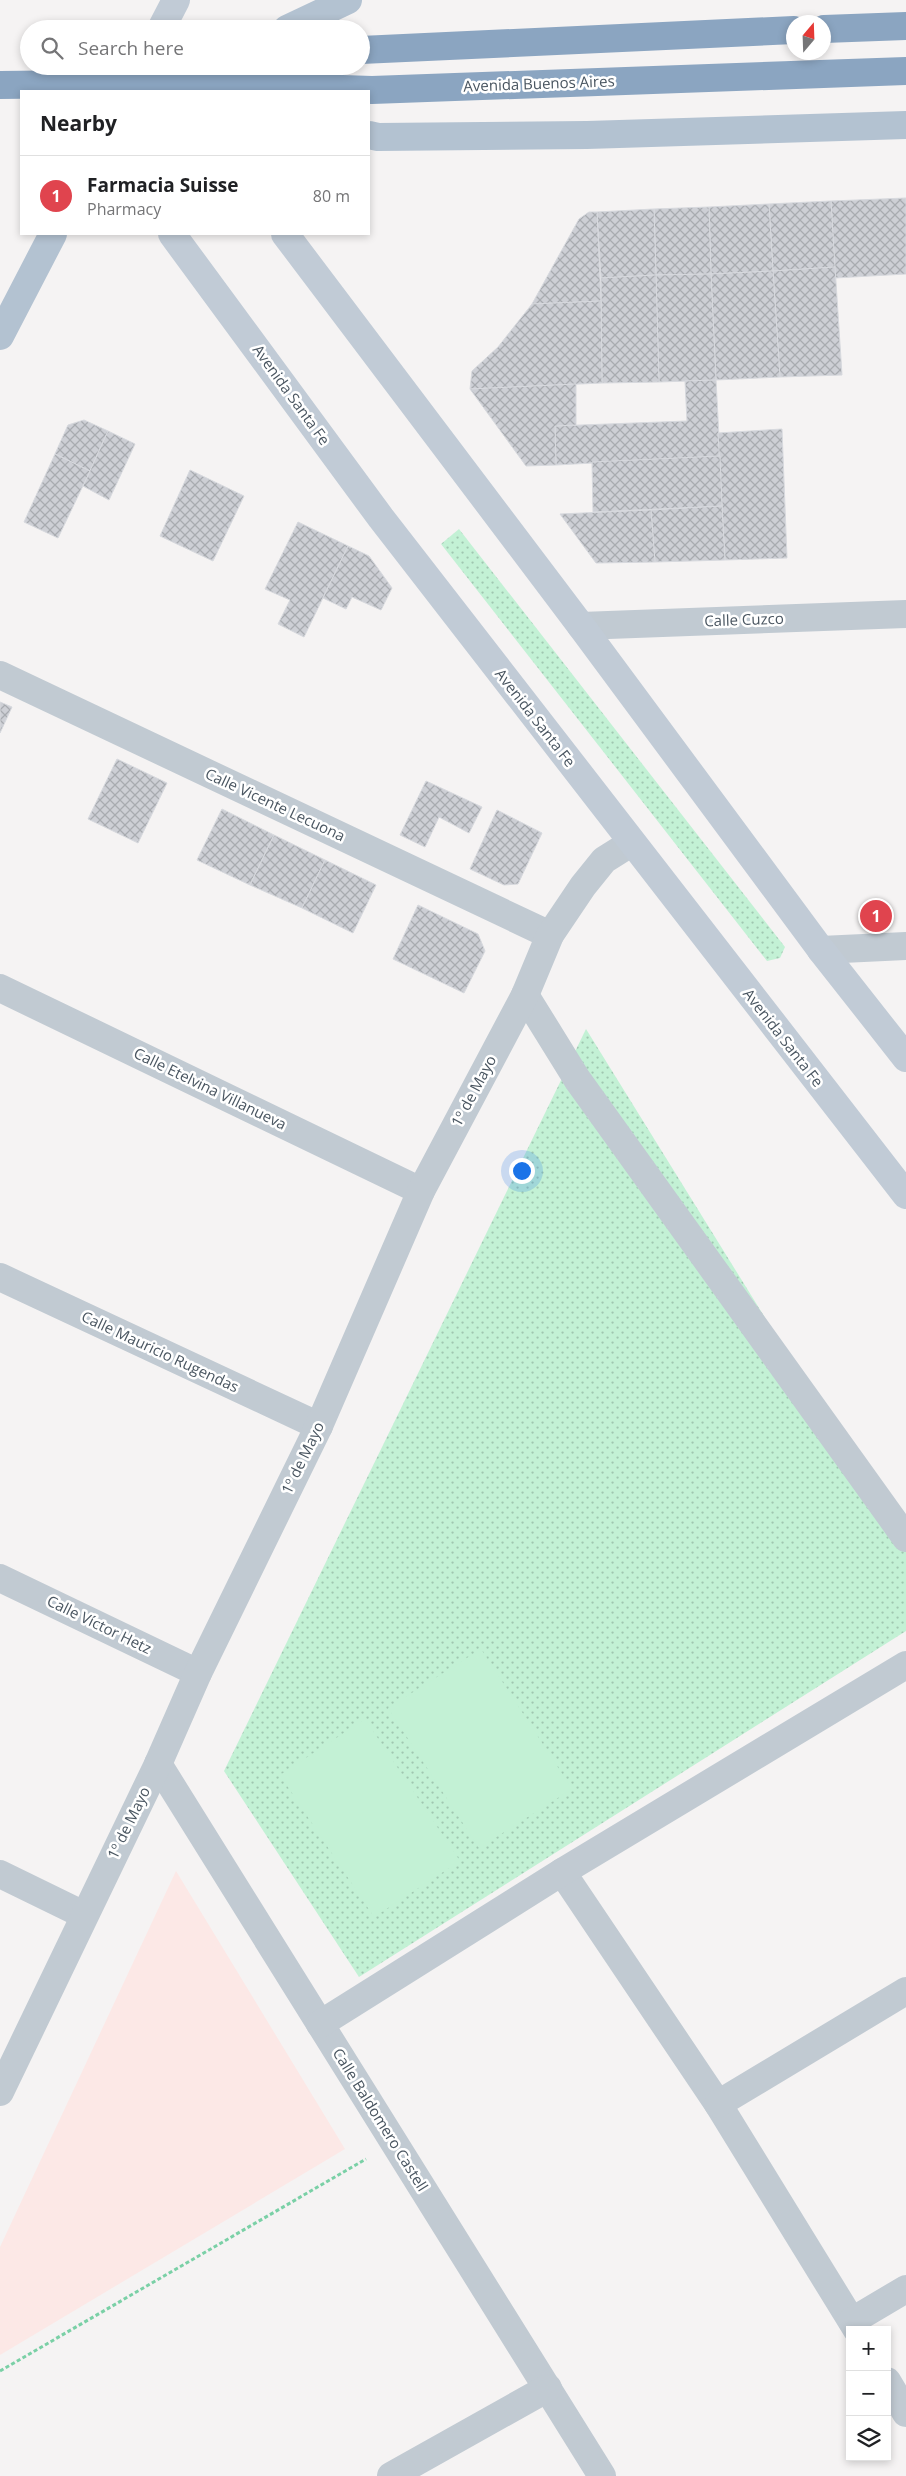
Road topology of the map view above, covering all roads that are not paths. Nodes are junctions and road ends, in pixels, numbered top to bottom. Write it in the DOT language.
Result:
graph roads {
  1 [pos="176,0"];
  2 [pos="348,0"];
  3 [pos="166,20"];
  4 [pos="306,20"];
  5 [pos="906,26"];
  6 [pos="831,29"];
  7 [pos="786,30"];
  8 [pos="370,50"];
  9 [pos="906,70"];
  10 [pos="192,75"];
  11 [pos="227,75"];
  12 [pos="134,80"];
  13 [pos="0,85"];
  14 [pos="174,87"];
  15 [pos="63,88"];
  16 [pos="196,90"];
  17 [pos="906,125"];
  18 [pos="370,135"];
  19 [pos="52,235"];
  20 [pos="173,235"];
  21 [pos="286,235"];
  22 [pos="0,336"];
  23 [pos="906,614"];
  24 [pos="581,626"];
  25 [pos="0,675"];
  26 [pos="631,842"];
  27 [pos="550,935"];
  28 [pos="906,946"];
  29 [pos="821,950"];
  30 [pos="0,988"];
  31 [pos="525,995"];
  32 [pos="906,1058"];
  33 [pos="421,1191"];
  34 [pos="906,1195"];
  35 [pos="0,1278"];
  36 [pos="319,1426"];
  37 [pos="906,1538"];
  38 [pos="0,1578"];
  39 [pos="906,1665"];
  40 [pos="198,1673"];
  41 [pos="158,1764"];
  42 [pos="562,1872"];
  43 [pos="0,1874"];
  44 [pos="84,1914"];
  45 [pos="906,1991"];
  46 [pos="320,2024"];
  47 [pos="0,2092"];
  48 [pos="718,2104"];
  49 [pos="906,2288"];
  50 [pos="854,2325"];
  51 [pos="548,2388"];
  52 [pos="891,2389"];
  53 [pos="906,2413"];
  54 [pos="390,2476"];
  55 [pos="602,2476"];
  1 -- 3 [label="main road"];
  2 -- 4 [label="main road"];
  5 -- 6 [label="highway"];
  7 -- 8 [label="highway"];
  9 -- 14 [label="highway, Avenida Buenos Aires"];
  10 -- 14 [label="main road, Avenida Buenos Aires"];
  11 -- 14 [label="highway, Avenida Buenos Aires"];
  12 -- 14 [label="highway, Avenida Buenos Aires"];
  12 -- 15 [label="highway, Avenida Buenos Aires"];
  13 -- 15 [label="highway, Avenida Buenos Aires"];
  14 -- 16 [label="main road, Avenida Buenos Aires"];
  17 -- 18 [label="main road"];
  19 -- 22 [label="main road"];
  20 -- 26 [label="main road, Avenida Santa Fe"];
  21 -- 24 [label="main road"];
  23 -- 24 [label="street, Calle Cuzco"];
  24 -- 29 [label="main road"];
  25 -- 27 [label="street, Calle Vicente Lecuona"];
  26 -- 27 [label="street, 1º de Mayo"];
  26 -- 34 [label="main road, Avenida Santa Fe"];
  27 -- 31 [label="street, 1º de Mayo"];
  28 -- 29 [label="street"];
  29 -- 32 [label="main road"];
  30 -- 33 [label="street, Calle Etelvina Villanueva"];
  31 -- 33 [label="street, 1º de Mayo"];
  31 -- 37 [label="street"];
  33 -- 36 [label="street, 1º de Mayo"];
  35 -- 36 [label="street, Calle Mauricio Rugendas"];
  36 -- 40 [label="street, 1º de Mayo"];
  38 -- 40 [label="street, Calle Víctor Hetz"];
  39 -- 42 [label="street"];
  40 -- 41 [label="street, 1º de Mayo"];
  41 -- 44 [label="street, 1º de Mayo"];
  41 -- 46 [label="street, Calle Baldomero Castell"];
  42 -- 46 [label="street"];
  42 -- 48 [label="street"];
  43 -- 44 [label="street"];
  44 -- 47 [label="street, 1º de Mayo"];
  45 -- 48 [label="street"];
  46 -- 51 [label="street, Calle Baldomero Castell"];
  48 -- 50 [label="street"];
  49 -- 50 [label="street"];
  51 -- 54 [label="street"];
  51 -- 55 [label="street, Calle Baldomero Castell"];
  52 -- 53 [label="street"];
}
